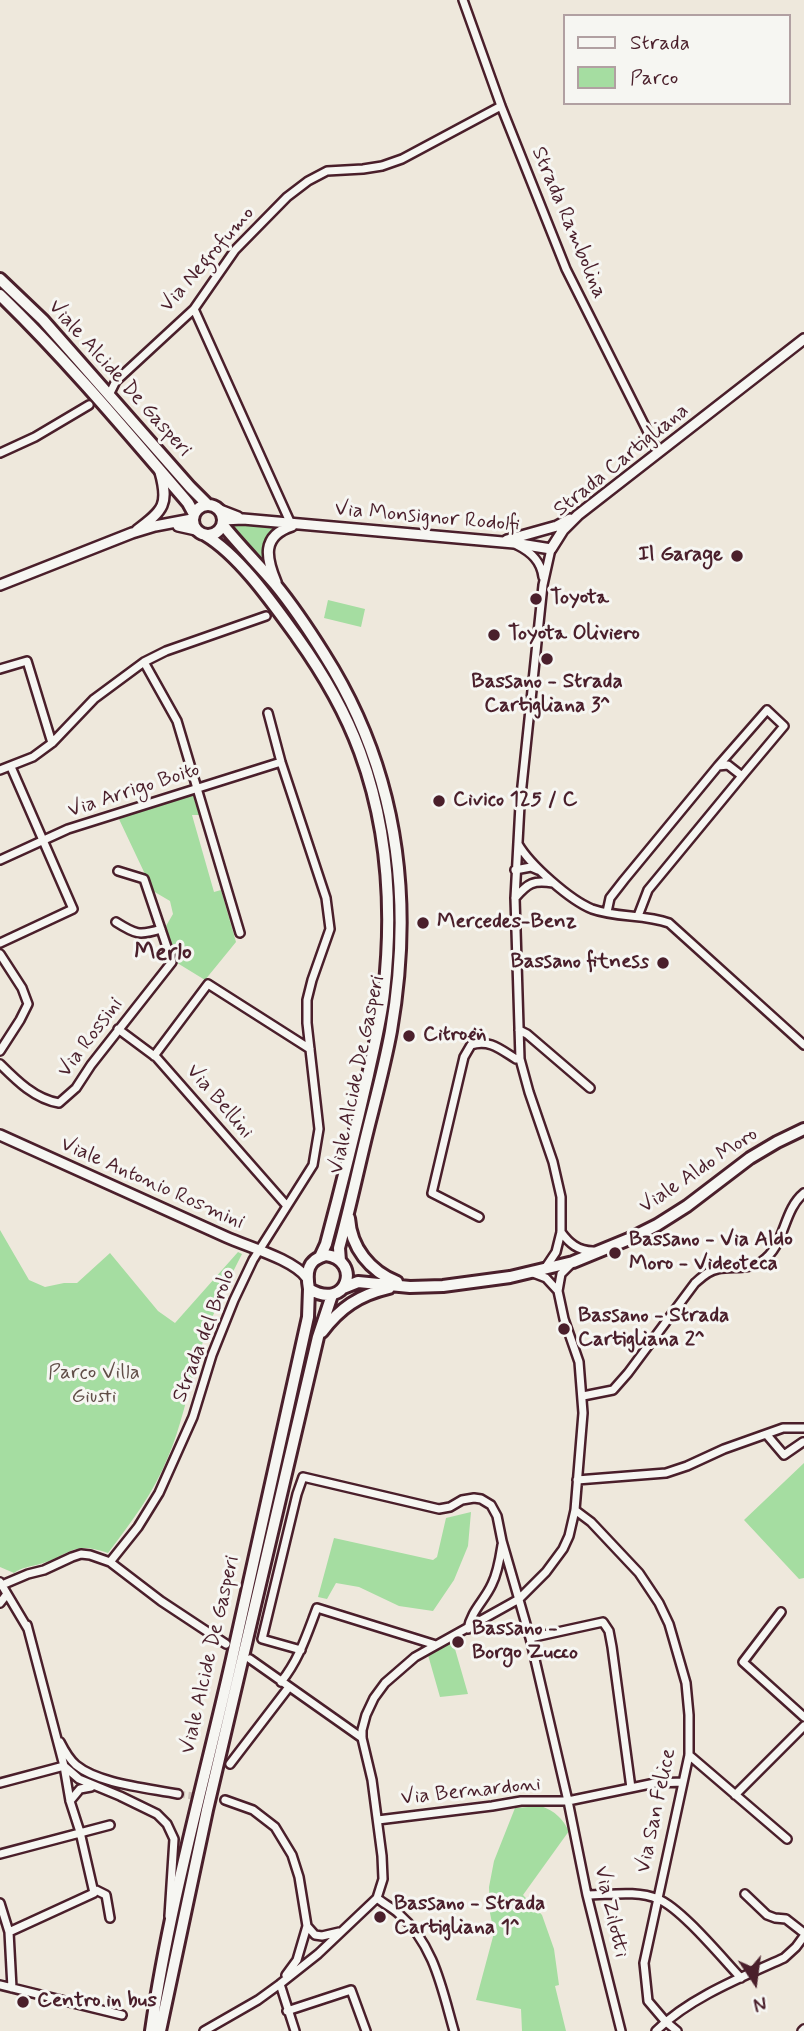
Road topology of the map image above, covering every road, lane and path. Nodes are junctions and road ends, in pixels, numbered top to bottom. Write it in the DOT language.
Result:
graph roads {
  1 [pos="463,0"];
  2 [pos="501,106"];
  3 [pos="0,279"];
  4 [pos="0,295"];
  5 [pos="194,309"];
  6 [pos="804,339"];
  7 [pos="109,395"];
  8 [pos="89,405"];
  9 [pos="658,452"];
  10 [pos="0,453"];
  11 [pos="160,470"];
  12 [pos="208,505"];
  13 [pos="578,515"];
  14 [pos="222,518"];
  15 [pos="296,524"];
  16 [pos="197,525"];
  17 [pos="132,533"];
  18 [pos="499,542"];
  19 [pos="514,543"];
  20 [pos="551,549"];
  21 [pos="0,585"];
  22 [pos="543,585"];
  23 [pos="278,588"];
  24 [pos="266,617"];
  25 [pos="144,662"];
  26 [pos="0,669"];
  27 [pos="268,713"];
  28 [pos="52,743"];
  29 [pos="281,762"];
  30 [pos="718,766"];
  31 [pos="11,767"];
  32 [pos="0,770"];
  33 [pos="741,776"];
  34 [pos="197,789"];
  35 [pos="44,840"];
  36 [pos="517,842"];
  37 [pos="0,860"];
  38 [pos="540,870"];
  39 [pos="118,871"];
  40 [pos="515,871"];
  41 [pos="537,881"];
  42 [pos="553,883"];
  43 [pos="515,898"];
  44 [pos="607,912"];
  45 [pos="638,916"];
  46 [pos="116,922"];
  47 [pos="161,929"];
  48 [pos="240,933"];
  49 [pos="0,943"];
  50 [pos="0,954"];
  51 [pos="118,1029"];
  52 [pos="519,1031"];
  53 [pos="804,1045"];
  54 [pos="310,1049"];
  55 [pos="0,1051"];
  56 [pos="154,1056"];
  57 [pos="520,1059"];
  58 [pos="0,1064"];
  59 [pos="590,1088"];
  60 [pos="804,1129"];
  61 [pos="0,1135"];
  62 [pos="803,1195"];
  63 [pos="287,1206"];
  64 [pos="349,1211"];
  65 [pos="479,1217"];
  66 [pos="561,1232"];
  67 [pos="259,1251"];
  68 [pos="601,1251"];
  69 [pos="317,1258"];
  70 [pos="573,1262"];
  71 [pos="290,1263"];
  72 [pos="343,1265"];
  73 [pos="538,1272"];
  74 [pos="308,1283"];
  75 [pos="369,1283"];
  76 [pos="398,1286"];
  77 [pos="411,1287"];
  78 [pos="343,1288"];
  79 [pos="558,1291"];
  80 [pos="332,1295"];
  81 [pos="318,1337"];
  82 [pos="583,1396"];
  83 [pos="804,1428"];
  84 [pos="767,1435"];
  85 [pos="803,1442"];
  86 [pos="577,1480"];
  87 [pos="575,1510"];
  88 [pos="502,1541"];
  89 [pos="110,1562"];
  90 [pos="1,1584"];
  91 [pos="8,1594"];
  92 [pos="519,1599"];
  93 [pos="0,1603"];
  94 [pos="781,1612"];
  95 [pos="27,1625"];
  96 [pos="468,1629"];
  97 [pos="530,1639"];
  98 [pos="226,1644"];
  99 [pos="436,1645"];
  100 [pos="301,1650"];
  101 [pos="250,1659"];
  102 [pos="281,1682"];
  103 [pos="289,1687"];
  104 [pos="804,1717"];
  105 [pos="804,1726"];
  106 [pos="362,1738"];
  107 [pos="689,1755"];
  108 [pos="230,1764"];
  109 [pos="64,1766"];
  110 [pos="683,1782"];
  111 [pos="0,1783"];
  112 [pos="94,1786"];
  113 [pos="631,1788"];
  114 [pos="178,1794"];
  115 [pos="735,1795"];
  116 [pos="225,1800"];
  117 [pos="70,1801"];
  118 [pos="568,1801"];
  119 [pos="378,1820"];
  120 [pos="110,1825"];
  121 [pos="80,1832"];
  122 [pos="787,1839"];
  123 [pos="0,1854"];
  124 [pos="94,1893"];
  125 [pos="745,1894"];
  126 [pos="587,1895"];
  127 [pos="377,1898"];
  128 [pos="657,1898"];
  129 [pos="0,1903"];
  130 [pos="110,1918"];
  131 [pos="169,1923"];
  132 [pos="307,1926"];
  133 [pos="342,1931"];
  134 [pos="9,1932"];
  135 [pos="804,1934"];
  136 [pos="741,1978"];
  137 [pos="0,1984"];
  138 [pos="280,1984"];
  139 [pos="12,1988"];
  140 [pos="287,2011"];
  141 [pos="122,2015"];
  142 [pos="665,2021"];
  143 [pos="151,2031"];
  144 [pos="160,2031"];
  145 [pos="204,2031"];
  146 [pos="295,2031"];
  147 [pos="366,2031"];
  148 [pos="454,2031"];
  149 [pos="621,2031"];
  150 [pos="656,2031"];
  151 [pos="677,2031"];
  1 -- 2 [label="street, Strada Rambolina"];
  2 -- 5 [label="street, Via Negrofumo"];
  2 -- 9 [label="street, Strada Rambolina"];
  3 -- 7 [label="main road, Viale Alcide De Gasperi"];
  4 -- 11 [label="main road, Viale Alcide De Gasperi"];
  5 -- 7 [label="street, Via Negrofumo"];
  5 -- 15 [label="street"];
  6 -- 9 [label="street, Strada Cartigliana"];
  7 -- 12 [label="main road, Viale Alcide De Gasperi"];
  8 -- 10 [label="street"];
  9 -- 13 [label="street, Strada Cartigliana"];
  11 -- 16 [label="main road, Viale Alcide De Gasperi"];
  11 -- 17 [label="street"];
  12 -- 14 [label="main road, Viale Alcide De Gasperi"];
  12 -- 16 [label="main road"];
  13 -- 18 [label="street"];
  13 -- 20 [label="street, Strada Cartigliana"];
  14 -- 15 [label="street, Via Monsignor Rodolfi"];
  14 -- 16 [label="main road"];
  14 -- 23 [label="main road, Viale Alcide De Gasperi"];
  15 -- 18 [label="street, Via Monsignor Rodolfi"];
  15 -- 23 [label="street"];
  16 -- 17 [label="street"];
  16 -- 69 [label="main road, Viale Alcide De Gasperi"];
  17 -- 21 [label="street"];
  18 -- 19 [label="street, Via Monsignor Rodolfi"];
  19 -- 20 [label="street, Via Monsignor Rodolfi"];
  19 -- 22 [label="street"];
  20 -- 22 [label="street, Strada Cartigliana"];
  22 -- 36 [label="street, Strada Cartigliana"];
  23 -- 64 [label="main road, Viale Alcide De Gasperi"];
  24 -- 25 [label="street"];
  25 -- 28 [label="street"];
  25 -- 34 [label="street"];
  26 -- 28 [label="street"];
  27 -- 29 [label="street, Strada del Brolo"];
  28 -- 31 [label="street"];
  29 -- 34 [label="street, Via Arrigo Boito"];
  29 -- 54 [label="street, Strada del Brolo"];
  30 -- 33 [label="street"];
  30 -- 33 [label="street"];
  30 -- 44 [label="street"];
  31 -- 32 [label="street"];
  31 -- 35 [label="street"];
  33 -- 45 [label="street"];
  34 -- 35 [label="street, Via Arrigo Boito"];
  34 -- 48 [label="street"];
  35 -- 37 [label="street, Via Arrigo Boito"];
  35 -- 49 [label="street"];
  36 -- 38 [label="street"];
  36 -- 40 [label="street, Strada Cartigliana"];
  38 -- 40 [label="street"];
  38 -- 42 [label="street"];
  39 -- 47 [label="street, Via Rossini"];
  40 -- 41 [label="street"];
  40 -- 43 [label="street, Strada Cartigliana"];
  41 -- 42 [label="street"];
  41 -- 43 [label="street"];
  42 -- 44 [label="street"];
  43 -- 52 [label="street, Strada Cartigliana"];
  44 -- 45 [label="street"];
  45 -- 53 [label="street"];
  46 -- 47 [label="street"];
  47 -- 51 [label="street, Via Rossini"];
  50 -- 55 [label="street"];
  51 -- 56 [label="street, Via Bellini"];
  51 -- 58 [label="street, Via Rossini"];
  52 -- 57 [label="street, Strada Cartigliana"];
  52 -- 59 [label="street"];
  54 -- 56 [label="street"];
  54 -- 63 [label="street, Strada del Brolo"];
  56 -- 63 [label="street, Via Bellini"];
  57 -- 65 [label="street"];
  57 -- 66 [label="street, Strada Cartigliana"];
  60 -- 68 [label="main road, Viale Aldo Moro"];
  61 -- 67 [label="street, Viale Antonio Rosmini"];
  62 -- 82 [label="street"];
  63 -- 67 [label="street, Strada del Brolo"];
  64 -- 72 [label="main road, Viale Alcide De Gasperi"];
  64 -- 77 [label="main road"];
  66 -- 68 [label="street"];
  66 -- 73 [label="street, Strada Cartigliana"];
  67 -- 71 [label="street, Viale Antonio Rosmini"];
  67 -- 89 [label="street, Strada del Brolo"];
  68 -- 70 [label="main road, Viale Aldo Moro"];
  69 -- 71 [label="street, Viale Antonio Rosmini"];
  69 -- 72 [label="main road"];
  69 -- 74 [label="main road, Viale Alcide De Gasperi"];
  70 -- 73 [label="main road, Viale Aldo Moro"];
  70 -- 79 [label="street"];
  71 -- 74 [label="street, Viale Antonio Rosmini"];
  72 -- 75 [label="main road, Viale Aldo Moro"];
  72 -- 78 [label="main road, Viale Alcide De Gasperi"];
  73 -- 77 [label="main road, Viale Aldo Moro"];
  73 -- 79 [label="street"];
  74 -- 80 [label="main road"];
  74 -- 131 [label="main road, Viale Alcide De Gasperi"];
  75 -- 76 [label="main road, Viale Aldo Moro"];
  75 -- 78 [label="main road, Viale Aldo Moro"];
  76 -- 77 [label="main road, Viale Aldo Moro"];
  76 -- 81 [label="main road"];
  78 -- 80 [label="main road"];
  79 -- 82 [label="street"];
  80 -- 81 [label="main road, Viale Alcide De Gasperi"];
  81 -- 144 [label="main road, Viale Alcide De Gasperi"];
  82 -- 86 [label="street"];
  83 -- 84 [label="street"];
  84 -- 85 [label="street"];
  84 -- 86 [label="street"];
  86 -- 87 [label="street"];
  87 -- 92 [label="street"];
  87 -- 107 [label="street, Via San Felice"];
  88 -- 92 [label="street, Via Zilotti"];
  88 -- 96 [label="street"];
  88 -- 100 [label="street, Via Zilotti"];
  89 -- 90 [label="street"];
  89 -- 98 [label="street"];
  90 -- 91 [label="street"];
  91 -- 93 [label="street"];
  91 -- 95 [label="street"];
  92 -- 96 [label="street"];
  92 -- 97 [label="street, Via Zilotti"];
  94 -- 104 [label="street"];
  95 -- 109 [label="street"];
  95 -- 114 [label="street"];
  96 -- 99 [label="street"];
  97 -- 113 [label="street"];
  97 -- 118 [label="street, Via Zilotti"];
  99 -- 100 [label="street"];
  99 -- 106 [label="street"];
  100 -- 102 [label="street"];
  101 -- 102 [label="street"];
  102 -- 103 [label="street"];
  103 -- 106 [label="street"];
  103 -- 108 [label="street"];
  105 -- 115 [label="street"];
  106 -- 119 [label="street"];
  107 -- 110 [label="street, Via San Felice"];
  107 -- 115 [label="street"];
  109 -- 111 [label="street"];
  109 -- 112 [label="street"];
  109 -- 117 [label="street"];
  110 -- 113 [label="street"];
  110 -- 128 [label="street, Via San Felice"];
  112 -- 117 [label="street"];
  112 -- 131 [label="street"];
  113 -- 118 [label="street"];
  115 -- 122 [label="street"];
  116 -- 132 [label="street"];
  117 -- 121 [label="street"];
  118 -- 119 [label="street, Via Bernardoni"];
  118 -- 126 [label="street, Via Zilotti"];
  119 -- 127 [label="street"];
  120 -- 121 [label="street"];
  121 -- 123 [label="street"];
  121 -- 124 [label="street"];
  124 -- 130 [label="street"];
  124 -- 134 [label="street"];
  125 -- 135 [label="street"];
  126 -- 128 [label="street"];
  126 -- 149 [label="street, Via Zilotti"];
  127 -- 133 [label="street"];
  127 -- 148 [label="street"];
  128 -- 136 [label="street"];
  128 -- 142 [label="street, Via San Felice"];
  129 -- 134 [label="street"];
  131 -- 143 [label="main road, Viale Alcide De Gasperi"];
  132 -- 133 [label="street"];
  132 -- 138 [label="street"];
  133 -- 138 [label="street"];
  134 -- 139 [label="street"];
  135 -- 136 [label="street"];
  136 -- 142 [label="street"];
  137 -- 139 [label="street"];
  138 -- 140 [label="street"];
  138 -- 145 [label="street"];
  139 -- 141 [label="street"];
  140 -- 146 [label="street"];
  140 -- 147 [label="street"];
  142 -- 150 [label="street"];
  142 -- 151 [label="street, Via San Felice"];
}
